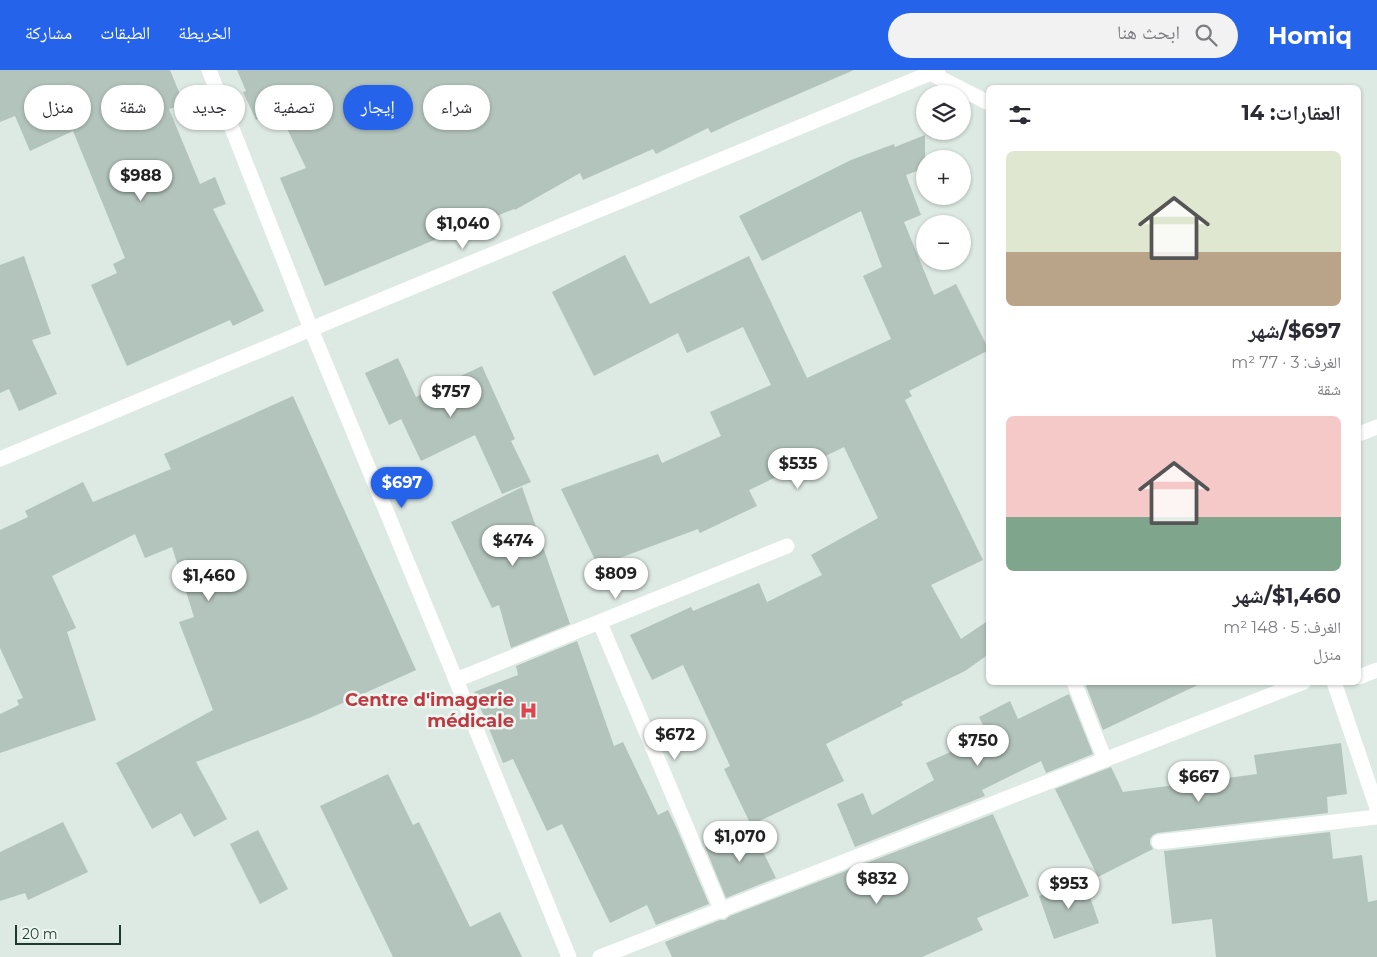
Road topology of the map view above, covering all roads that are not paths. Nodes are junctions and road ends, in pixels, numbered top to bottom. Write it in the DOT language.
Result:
graph roads {
  1 [pos="209,70"];
  2 [pos="932,71"];
  3 [pos="986,100"];
  4 [pos="311,329"];
  5 [pos="1377,427"];
  6 [pos="1361,433"];
  7 [pos="0,459"];
  8 [pos="787,546"];
  9 [pos="600,622"];
  10 [pos="1377,670"];
  11 [pos="1361,676"];
  12 [pos="456,680"];
  13 [pos="1075,685"];
  14 [pos="1296,685"];
  15 [pos="1338,685"];
  16 [pos="1106,760"];
  17 [pos="1377,808"];
  18 [pos="1377,817"];
  19 [pos="1159,842"];
  20 [pos="722,911"];
  21 [pos="569,957"];
  22 [pos="600,957"];
  1 -- 4 [label="street"];
  2 -- 3 [label="street"];
  2 -- 4 [label="street"];
  4 -- 7 [label="street"];
  4 -- 12 [label="street"];
  5 -- 6 [label="street"];
  8 -- 9 [label="street"];
  9 -- 12 [label="street"];
  9 -- 20 [label="street"];
  10 -- 11 [label="street"];
  12 -- 21 [label="street"];
  13 -- 16 [label="street"];
  14 -- 16 [label="street"];
  15 -- 17 [label="street"];
  16 -- 20 [label="street"];
  18 -- 19 [label="street"];
  20 -- 22 [label="street"];
}
